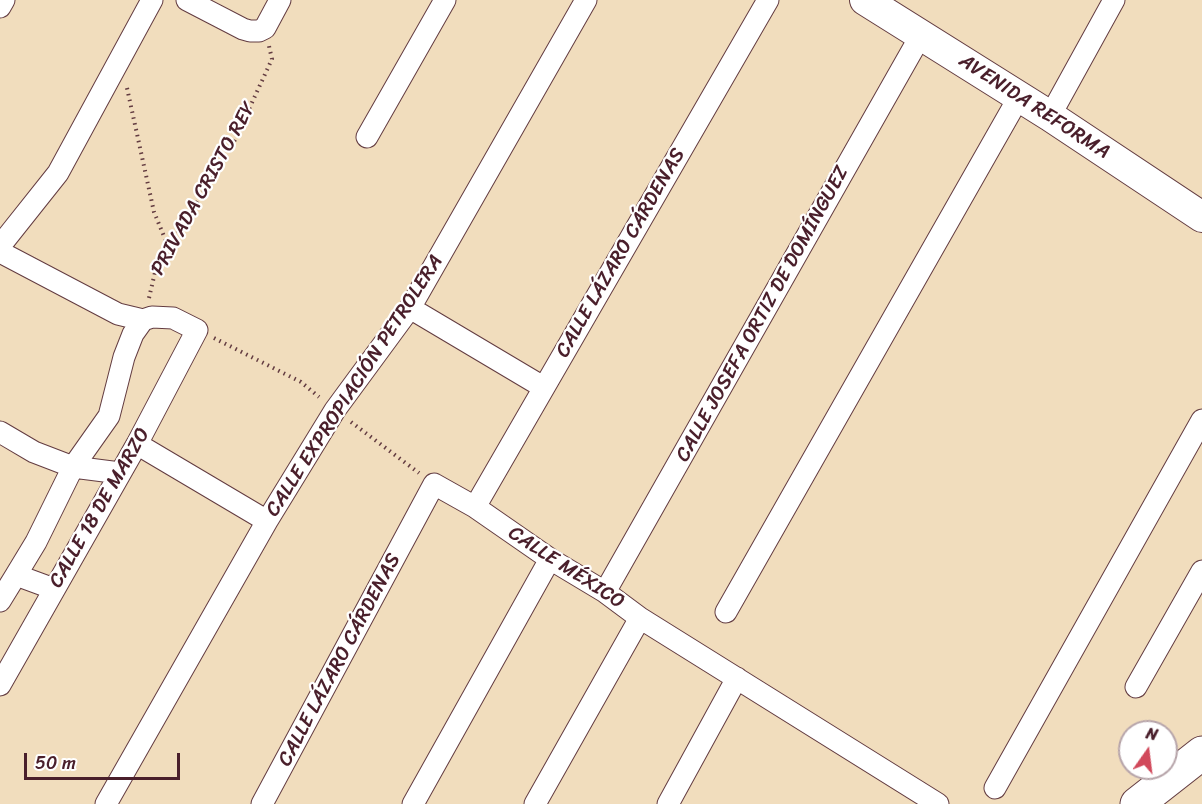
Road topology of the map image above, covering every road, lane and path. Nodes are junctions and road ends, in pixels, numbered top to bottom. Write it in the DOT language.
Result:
graph roads {
  1 [pos="4,0"];
  2 [pos="152,0"];
  3 [pos="187,0"];
  4 [pos="280,0"];
  5 [pos="445,0"];
  6 [pos="586,0"];
  7 [pos="768,0"];
  8 [pos="865,0"];
  9 [pos="1114,0"];
  10 [pos="0,7"];
  11 [pos="259,31"];
  12 [pos="921,34"];
  13 [pos="120,58"];
  14 [pos="1019,97"];
  15 [pos="1050,116"];
  16 [pos="367,137"];
  17 [pos="1202,217"];
  18 [pos="0,246"];
  19 [pos="168,247"];
  20 [pos="0,252"];
  21 [pos="410,308"];
  22 [pos="143,321"];
  23 [pos="196,330"];
  24 [pos="543,387"];
  25 [pos="334,410"];
  26 [pos="1202,420"];
  27 [pos="0,432"];
  28 [pos="137,444"];
  29 [pos="73,467"];
  30 [pos="120,473"];
  31 [pos="434,484"];
  32 [pos="475,507"];
  33 [pos="267,521"];
  34 [pos="550,559"];
  35 [pos="1202,571"];
  36 [pos="7,589"];
  37 [pos="54,589"];
  38 [pos="605,592"];
  39 [pos="726,612"];
  40 [pos="640,618"];
  41 [pos="737,678"];
  42 [pos="0,685"];
  43 [pos="1136,687"];
  44 [pos="1202,753"];
  45 [pos="995,788"];
  46 [pos="106,804"];
  47 [pos="262,804"];
  48 [pos="413,804"];
  49 [pos="535,804"];
  50 [pos="668,804"];
  51 [pos="938,804"];
  52 [pos="1137,804"];
  1 -- 10 [label="street"];
  2 -- 13 [label="street"];
  3 -- 11 [label="street"];
  4 -- 11 [label="street"];
  5 -- 16 [label="street"];
  6 -- 21 [label="street, CALLE EXPROPIACIÓN PETROLERA"];
  7 -- 24 [label="street, CALLE LÁZARO CÁRDENAS"];
  8 -- 12 [label="street, AVENIDA REFORMA"];
  9 -- 15 [label="street"];
  11 -- 19 [label="path, PRIVADA CRISTO REY"];
  12 -- 14 [label="street, AVENIDA REFORMA"];
  12 -- 38 [label="street, CALLE JOSEFA ORTIZ DE DOMÍNGUEZ"];
  13 -- 18 [label="street"];
  13 -- 19 [label="path"];
  14 -- 15 [label="street, AVENIDA REFORMA"];
  14 -- 39 [label="street"];
  15 -- 17 [label="street, AVENIDA REFORMA"];
  19 -- 22 [label="path, PRIVADA CRISTO REY"];
  20 -- 22 [label="street"];
  21 -- 24 [label="street"];
  21 -- 25 [label="street, CALLE EXPROPIACIÓN PETROLERA"];
  22 -- 23 [label="street"];
  22 -- 29 [label="street"];
  23 -- 25 [label="path"];
  23 -- 28 [label="street, CALLE 18 DE MARZO"];
  24 -- 32 [label="street, CALLE LÁZARO CÁRDENAS"];
  25 -- 31 [label="path"];
  25 -- 33 [label="street, CALLE EXPROPIACIÓN PETROLERA"];
  26 -- 45 [label="street"];
  27 -- 29 [label="street"];
  28 -- 30 [label="street, CALLE 18 DE MARZO"];
  28 -- 33 [label="street"];
  29 -- 30 [label="street"];
  29 -- 36 [label="street"];
  30 -- 37 [label="street, CALLE 18 DE MARZO"];
  31 -- 32 [label="street, CALLE MÉXICO"];
  31 -- 47 [label="street, CALLE LÁZARO CÁRDENAS"];
  32 -- 34 [label="street, CALLE MÉXICO"];
  33 -- 46 [label="street, CALLE EXPROPIACIÓN PETROLERA"];
  34 -- 38 [label="street, CALLE MÉXICO"];
  34 -- 48 [label="street"];
  35 -- 43 [label="street"];
  36 -- 37 [label="street"];
  37 -- 42 [label="street, CALLE 18 DE MARZO"];
  38 -- 40 [label="street, CALLE MÉXICO"];
  40 -- 41 [label="street, CALLE MÉXICO"];
  40 -- 49 [label="street"];
  41 -- 50 [label="street"];
  41 -- 51 [label="street, CALLE MÉXICO"];
  44 -- 52 [label="highway"];
}
